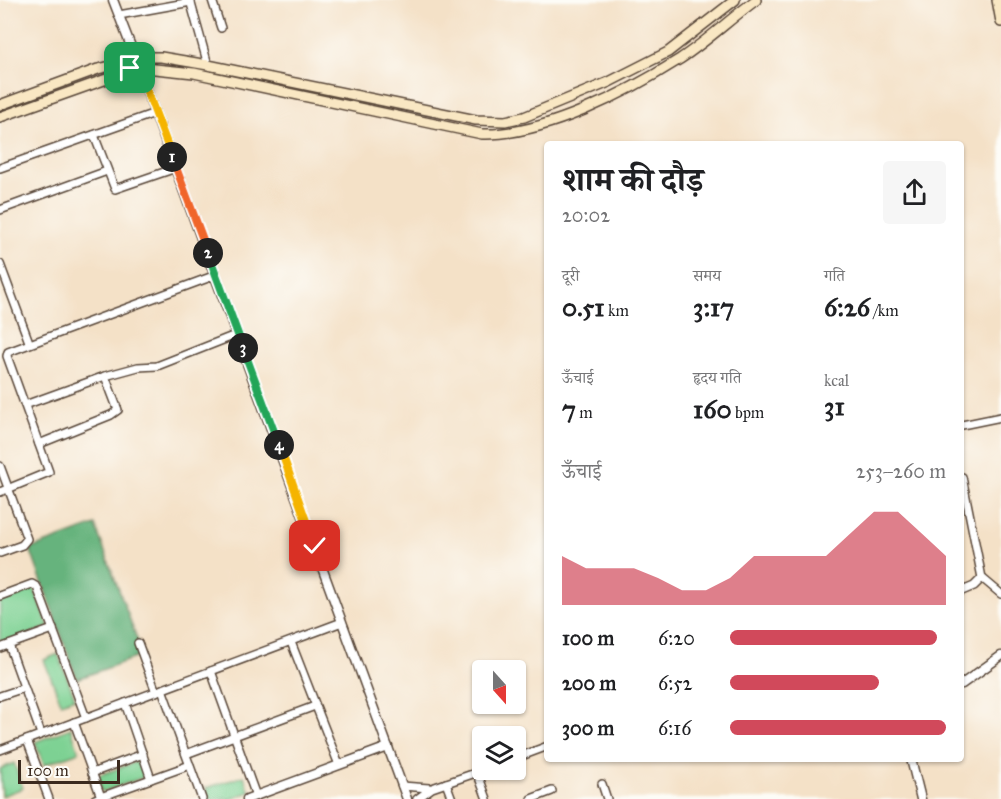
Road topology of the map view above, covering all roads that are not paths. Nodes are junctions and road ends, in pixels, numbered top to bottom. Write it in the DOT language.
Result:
graph roads {
  1 [pos="113,0"];
  2 [pos="212,0"];
  3 [pos="735,0"];
  4 [pos="756,0"];
  5 [pos="997,0"];
  6 [pos="190,1"];
  7 [pos="119,15"];
  8 [pos="1001,22"];
  9 [pos="221,28"];
  10 [pos="137,64"];
  11 [pos="208,65"];
  12 [pos="0,105"];
  13 [pos="155,113"];
  14 [pos="0,117"];
  15 [pos="94,135"];
  16 [pos="0,168"];
  17 [pos="176,168"];
  18 [pos="107,171"];
  19 [pos="0,210"];
  20 [pos="0,264"];
  21 [pos="216,275"];
  22 [pos="238,334"];
  23 [pos="29,342"];
  24 [pos="105,376"];
  25 [pos="25,405"];
  26 [pos="1001,417"];
  27 [pos="964,425"];
  28 [pos="39,444"];
  29 [pos="0,466"];
  30 [pos="964,487"];
  31 [pos="9,489"];
  32 [pos="0,492"];
  33 [pos="0,553"];
  34 [pos="982,578"];
  35 [pos="964,590"];
  36 [pos="1001,594"];
  37 [pos="0,596"];
  38 [pos="342,622"];
  39 [pos="53,629"];
  40 [pos="291,642"];
  41 [pos="138,643"];
  42 [pos="9,645"];
  43 [pos="0,648"];
  44 [pos="1001,656"];
  45 [pos="211,671"];
  46 [pos="964,683"];
  47 [pos="24,688"];
  48 [pos="159,691"];
  49 [pos="0,696"];
  50 [pos="125,703"];
  51 [pos="315,706"];
  52 [pos="86,718"];
  53 [pos="74,722"];
  54 [pos="42,734"];
  55 [pos="235,736"];
  56 [pos="27,740"];
  57 [pos="388,747"];
  58 [pos="544,748"];
  59 [pos="0,750"];
  60 [pos="142,754"];
  61 [pos="186,754"];
  62 [pos="526,754"];
  63 [pos="912,762"];
  64 [pos="190,765"];
  65 [pos="339,765"];
  66 [pos="92,773"];
  67 [pos="472,774"];
  68 [pos="151,779"];
  69 [pos="483,780"];
  70 [pos="447,783"];
  71 [pos="602,784"];
  72 [pos="402,786"];
  73 [pos="432,788"];
  74 [pos="552,791"];
  75 [pos="256,796"];
  76 [pos="98,798"];
  77 [pos="405,798"];
  78 [pos="50,799"];
  79 [pos="202,799"];
  80 [pos="247,799"];
  81 [pos="417,799"];
  82 [pos="452,799"];
  83 [pos="487,799"];
  84 [pos="531,799"];
  85 [pos="607,799"];
  86 [pos="921,799"];
  1 -- 7 [label="street"];
  2 -- 9 [label="street"];
  3 -- 11 [label="main road"];
  4 -- 10 [label="main road"];
  5 -- 8 [label="main road"];
  6 -- 7 [label="street"];
  6 -- 11 [label="street"];
  7 -- 10 [label="street"];
  10 -- 11 [label="main road"];
  10 -- 12 [label="main road"];
  10 -- 13 [label="street"];
  10 -- 14 [label="main road"];
  13 -- 15 [label="street"];
  13 -- 17 [label="street"];
  15 -- 16 [label="street"];
  15 -- 18 [label="street"];
  17 -- 18 [label="street"];
  17 -- 21 [label="street"];
  18 -- 19 [label="street"];
  20 -- 23 [label="street"];
  21 -- 22 [label="street"];
  21 -- 23 [label="street"];
  22 -- 24 [label="street"];
  22 -- 38 [label="street"];
  23 -- 25 [label="street"];
  24 -- 25 [label="street"];
  24 -- 28 [label="street"];
  25 -- 28 [label="street"];
  26 -- 27 [label="street"];
  28 -- 31 [label="street"];
  29 -- 31 [label="street"];
  30 -- 34 [label="street"];
  31 -- 32 [label="street"];
  31 -- 33 [label="street"];
  34 -- 35 [label="street"];
  34 -- 36 [label="street"];
  37 -- 39 [label="street"];
  38 -- 40 [label="street"];
  38 -- 57 [label="street"];
  39 -- 42 [label="street"];
  39 -- 52 [label="street"];
  40 -- 45 [label="street"];
  40 -- 51 [label="street"];
  41 -- 48 [label="street"];
  42 -- 43 [label="street"];
  42 -- 47 [label="street"];
  44 -- 46 [label="street"];
  45 -- 48 [label="street"];
  45 -- 55 [label="street"];
  47 -- 49 [label="street"];
  47 -- 54 [label="street"];
  48 -- 50 [label="street"];
  48 -- 61 [label="street"];
  50 -- 52 [label="street"];
  50 -- 60 [label="street"];
  51 -- 55 [label="street"];
  51 -- 65 [label="street"];
  52 -- 53 [label="street"];
  53 -- 54 [label="street"];
  53 -- 66 [label="street"];
  54 -- 56 [label="street"];
  55 -- 61 [label="street"];
  55 -- 75 [label="street"];
  56 -- 59 [label="street"];
  56 -- 78 [label="street"];
  57 -- 65 [label="street"];
  57 -- 72 [label="street"];
  58 -- 62 [label="street"];
  60 -- 66 [label="street"];
  60 -- 68 [label="street"];
  61 -- 64 [label="street"];
  63 -- 86 [label="street"];
  64 -- 68 [label="street"];
  64 -- 79 [label="street"];
  65 -- 75 [label="street"];
  66 -- 76 [label="street"];
  67 -- 70 [label="street"];
  68 -- 76 [label="street"];
  69 -- 83 [label="street"];
  70 -- 73 [label="street"];
  70 -- 82 [label="street"];
  71 -- 85 [label="street"];
  72 -- 73 [label="street"];
  72 -- 77 [label="street"];
  73 -- 81 [label="street"];
  74 -- 84 [label="street"];
  75 -- 80 [label="street"];
}
